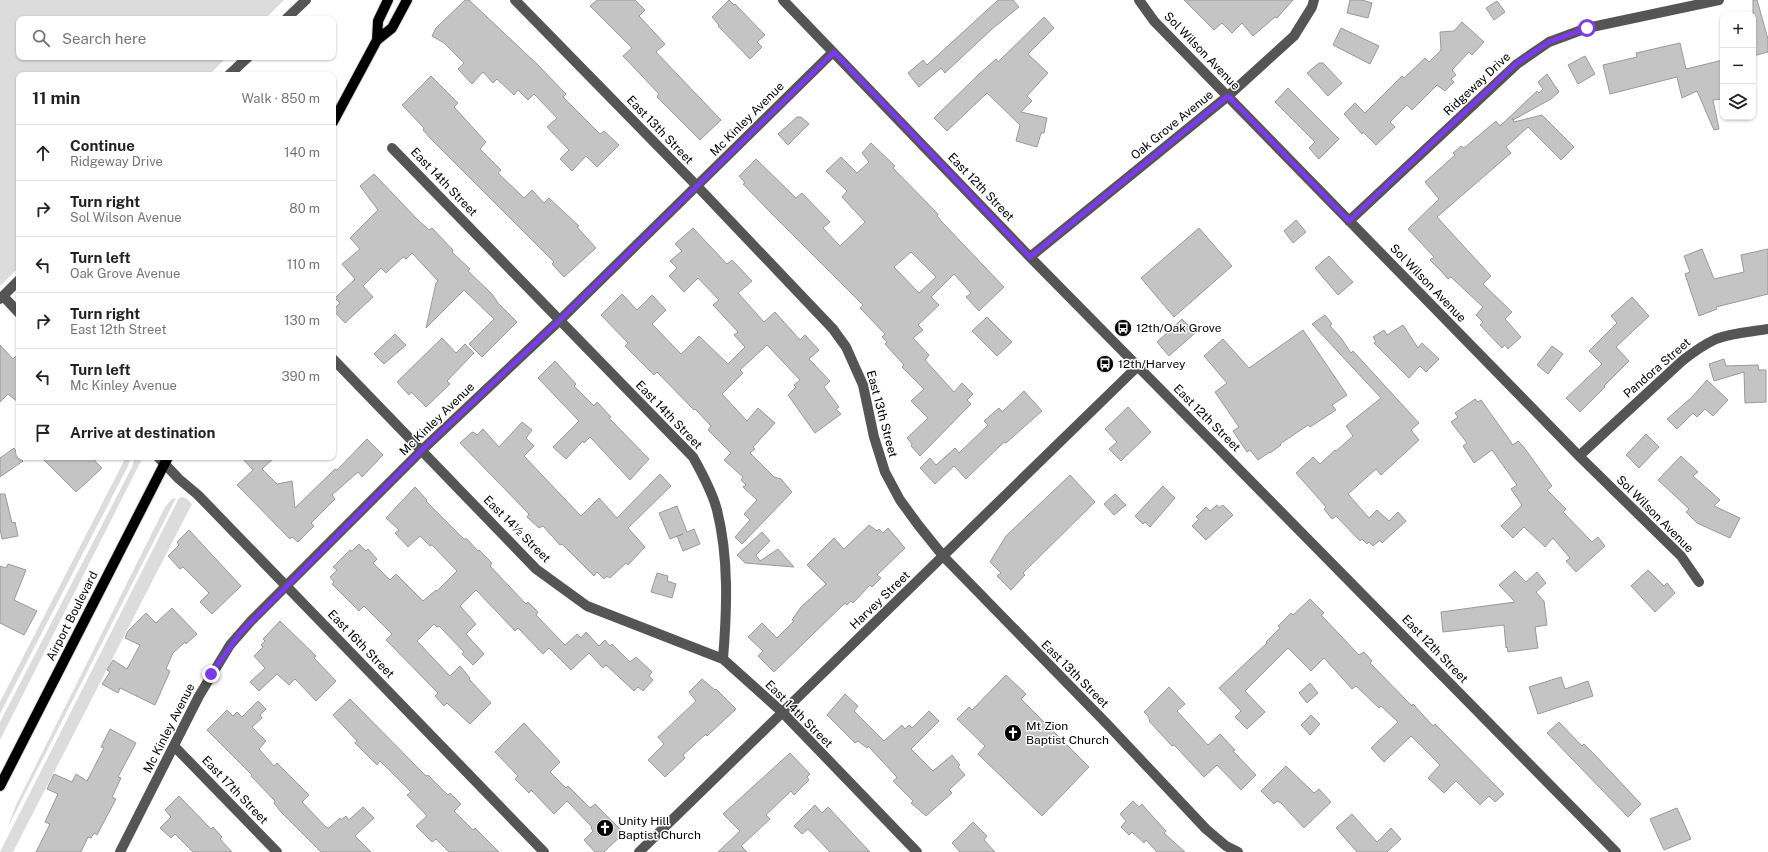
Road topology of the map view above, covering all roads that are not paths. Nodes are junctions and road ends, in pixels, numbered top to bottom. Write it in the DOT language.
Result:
graph roads {
  1 [pos="306,0"];
  2 [pos="388,0"];
  3 [pos="406,0"];
  4 [pos="515,0"];
  5 [pos="783,0"];
  6 [pos="1139,0"];
  7 [pos="1314,0"];
  8 [pos="1719,0"];
  9 [pos="1693,3"];
  10 [pos="289,16"];
  11 [pos="377,40"];
  12 [pos="834,52"];
  13 [pos="245,60"];
  14 [pos="232,72"];
  15 [pos="1228,96"];
  16 [pos="336,116"];
  17 [pos="392,148"];
  18 [pos="697,186"];
  19 [pos="1349,221"];
  20 [pos="1030,257"];
  21 [pos="16,283"];
  22 [pos="1,298"];
  23 [pos="16,310"];
  24 [pos="560,320"];
  25 [pos="1768,329"];
  26 [pos="336,362"];
  27 [pos="1138,366"];
  28 [pos="422,450"];
  29 [pos="1578,456"];
  30 [pos="163,460"];
  31 [pos="164,460"];
  32 [pos="944,557"];
  33 [pos="1699,582"];
  34 [pos="287,586"];
  35 [pos="723,659"];
  36 [pos="782,712"];
  37 [pos="174,746"];
  38 [pos="0,786"];
  39 [pos="120,852"];
  40 [pos="277,852"];
  41 [pos="544,852"];
  42 [pos="639,852"];
  43 [pos="917,852"];
  44 [pos="1238,852"];
  45 [pos="1616,852"];
  1 -- 10 [label="street"];
  2 -- 11 [label="main road"];
  3 -- 11 [label="main road"];
  4 -- 18 [label="street, East 13th Street"];
  5 -- 12 [label="street, East 12th Street"];
  6 -- 15 [label="street, Sol Wilson Avenue"];
  7 -- 15 [label="street, Oak Grove Avenue"];
  8 -- 9 [label="street, Ridgeway Drive"];
  9 -- 19 [label="street, Ridgeway Drive"];
  11 -- 16 [label="main road"];
  12 -- 18 [label="street, Mc Kinley Avenue"];
  12 -- 20 [label="street, East 12th Street"];
  13 -- 14 [label="street"];
  15 -- 19 [label="street, Sol Wilson Avenue"];
  15 -- 20 [label="street, Oak Grove Avenue"];
  17 -- 24 [label="street, East 14th Street"];
  18 -- 24 [label="street, Mc Kinley Avenue"];
  18 -- 32 [label="street, East 13th Street"];
  19 -- 29 [label="street, Sol Wilson Avenue"];
  20 -- 27 [label="street, East 12th Street"];
  21 -- 22 [label="street"];
  22 -- 23 [label="street"];
  24 -- 28 [label="street, Mc Kinley Avenue"];
  24 -- 35 [label="street, East 14th Street"];
  25 -- 29 [label="street, Pandora Street"];
  26 -- 28 [label="street, East 14½ Street"];
  27 -- 32 [label="street, Harvey Street"];
  27 -- 45 [label="street, East 12th Street"];
  28 -- 34 [label="street, Mc Kinley Avenue"];
  28 -- 35 [label="street, East 14½ Street"];
  29 -- 33 [label="street, Sol Wilson Avenue"];
  30 -- 38 [label="main road, Airport Boulevard"];
  31 -- 34 [label="street, East 16th Street"];
  32 -- 36 [label="street, Harvey Street"];
  32 -- 44 [label="street, East 13th Street"];
  34 -- 37 [label="street, Mc Kinley Avenue"];
  34 -- 41 [label="street, East 16th Street"];
  35 -- 36 [label="street, East 14th Street"];
  36 -- 42 [label="street, Harvey Street"];
  36 -- 43 [label="street, East 14th Street"];
  37 -- 39 [label="street, Mc Kinley Avenue"];
  37 -- 40 [label="street, East 17th Street"];
}
